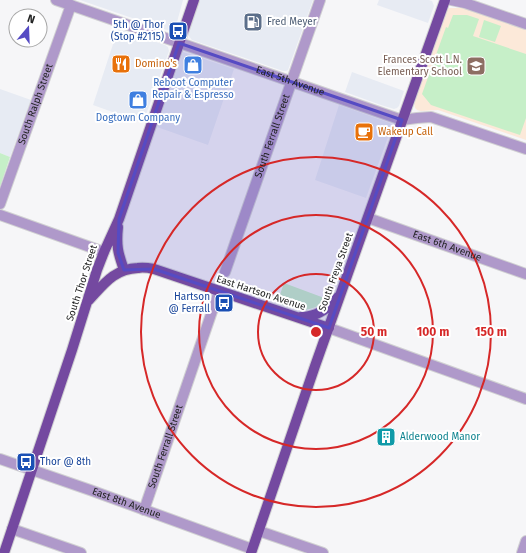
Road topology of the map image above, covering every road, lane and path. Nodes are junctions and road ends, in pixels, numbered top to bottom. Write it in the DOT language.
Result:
graph roads {
  1 [pos="56,0"];
  2 [pos="194,0"];
  3 [pos="320,0"];
  4 [pos="445,0"];
  5 [pos="451,0"];
  6 [pos="71,5"];
  7 [pos="526,24"];
  8 [pos="179,43"];
  9 [pos="291,82"];
  10 [pos="402,120"];
  11 [pos="526,149"];
  12 [pos="0,204"];
  13 [pos="0,215"];
  14 [pos="368,218"];
  15 [pos="119,219"];
  16 [pos="104,252"];
  17 [pos="124,270"];
  18 [pos="225,272"];
  19 [pos="526,274"];
  20 [pos="343,288"];
  21 [pos="219,291"];
  22 [pos="88,302"];
  23 [pos="291,315"];
  24 [pos="329,328"];
  25 [pos="526,399"];
  26 [pos="0,459"];
  27 [pos="32,471"];
  28 [pos="144,510"];
  29 [pos="12,529"];
  30 [pos="259,531"];
  31 [pos="526,541"];
  32 [pos="252,551"];
  33 [pos="4,553"];
  34 [pos="81,553"];
  35 [pos="323,553"];
  36 [pos="522,553"];
  1 -- 6 [label="street, East 5th Avenue"];
  2 -- 8 [label="main road, South Thor Street"];
  3 -- 9 [label="street, South Ferrall Street"];
  4 -- 10 [label="main road, South Freya Street"];
  5 -- 7 [label="street"];
  6 -- 8 [label="street, East 5th Avenue"];
  6 -- 12 [label="street, South Ralph Street"];
  8 -- 9 [label="street, East 5th Avenue"];
  8 -- 15 [label="main road, South Thor Street"];
  9 -- 10 [label="street, East 5th Avenue"];
  9 -- 18 [label="street, South Ferrall Street"];
  10 -- 11 [label="street, East 5th Avenue"];
  10 -- 14 [label="main road, South Freya Street"];
  13 -- 16 [label="street"];
  14 -- 19 [label="street, East 6th Avenue"];
  14 -- 20 [label="main road, South Freya Street"];
  15 -- 16 [label="main road, South Thor Street"];
  15 -- 17 [label="main road"];
  16 -- 22 [label="main road, South Thor Street"];
  17 -- 21 [label="main road, East Hartson Avenue"];
  17 -- 22 [label="main road, East Hartson Avenue"];
  20 -- 23 [label="main road"];
  20 -- 24 [label="main road, South Freya Street"];
  21 -- 23 [label="main road, East Hartson Avenue"];
  21 -- 28 [label="street, South Ferrall Street"];
  22 -- 27 [label="main road, South Thor Street"];
  23 -- 24 [label="main road, East Hartson Avenue"];
  24 -- 25 [label="street, East Hartson Avenue"];
  24 -- 30 [label="main road, South Freya Street"];
  26 -- 27 [label="street, East 8th Avenue"];
  27 -- 28 [label="street, East 8th Avenue"];
  27 -- 29 [label="main road, South Thor Street"];
  28 -- 32 [label="street, East 8th Avenue"];
  29 -- 33 [label="main road, South Thor Street"];
  29 -- 34 [label="street"];
  30 -- 32 [label="main road, South Freya Street"];
  30 -- 35 [label="street"];
  31 -- 36 [label="street"];
}
